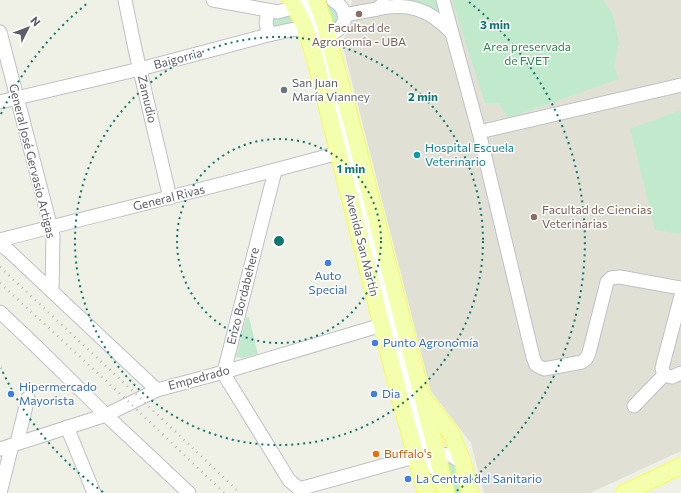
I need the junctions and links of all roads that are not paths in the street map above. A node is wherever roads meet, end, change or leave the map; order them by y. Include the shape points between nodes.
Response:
1 (125, 0) edge
2 (213, 0) edge
3 (333, 0) edge
4 (387, 0) edge
5 (443, 0) edge
6 (306, 1) edge
7 (396, 3) edge
8 (377, 9) junction
9 (270, 11) junction
10 (348, 14) junction
11 (317, 31) junction
12 (0, 32) edge
13 (451, 32) junction
14 (272, 34) junction
15 (140, 69) junction
16 (681, 85) edge
17 (16, 98) junction
18 (0, 102) edge
19 (352, 125) junction
20 (478, 132) junction
21 (338, 153) junction
22 (275, 171) junction
23 (357, 176) junction
24 (170, 198) junction
25 (50, 227) junction
26 (0, 240) edge
27 (0, 244) edge
28 (681, 288) edge
29 (52, 291) junction
30 (681, 296) edge
31 (0, 312) edge
32 (393, 322) junction
33 (224, 372) junction
34 (681, 373) edge
35 (664, 375) junction
36 (156, 390) junction
37 (422, 395) junction
38 (28, 398) dead end
39 (634, 406) dead end
40 (106, 415) junction
41 (67, 427) junction
42 (10, 446) edge
43 (426, 456) junction
44 (463, 464) junction
45 (681, 466) edge
46 (441, 490) edge
47 (302, 491) edge
48 (633, 491) edge
49 (0, 493) edge
50 (94, 493) edge
51 (189, 493) edge
52 (426, 493) edge
53 (470, 493) edge

1 - 15 street, Zamudio
2 - 9 street
3 - 10 street
4 - 8 street
5 - 13 street
6 - 9 street via 278,12
6 - 11 main road, Avenida San Martín
6 - 11 main road, Avenida San Martín via 324,22
7 - 8 street
7 - 13 street via 426,12
8 - 10 street
9 - 14 street via 266,24
10 - 11 street, Baigorria via 340,28 334,32
11 - 14 street, Baigorria via 293,29
11 - 19 main road, Avenida San Martín
11 - 21 main road, Avenida San Martín via 314,55
11 - 23 street
11 - 32 street via 343,150
12 - 17 street, General José Gervasio Artigas
13 - 20 street
14 - 15 street, Baigorria
15 - 17 street, Baigorria
15 - 24 street, Zamudio
16 - 20 street
17 - 18 street, Baigorria
17 - 25 street, General José Gervasio Artigas
19 - 23 street
19 - 32 main road, Avenida San Martín
20 - 28 street via 536,365 544,369 582,362 586,358 607,282 611,278 620,277
21 - 22 street, General Rivas
21 - 32 main road, Avenida San Martín
22 - 24 street, General Rivas
22 - 33 street, Enzo Bordabehere
23 - 32 street via 394,309
24 - 25 street, General Rivas
25 - 26 street, General Rivas
25 - 29 street, General José Gervasio Artigas via 53,236
27 - 29 street
29 - 36 street
30 - 35 street via 662,368
31 - 40 street
32 - 33 street, Empedrado
32 - 37 main road, Avenida San Martín
32 - 43 main road, Avenida San Martín
33 - 36 street, Empedrado
33 - 47 street via 289,480
34 - 35 street via 672,377
35 - 39 street
36 - 40 street, Empedrado
37 - 43 main road, Avenida San Martín
37 - 44 main road via 451,433
38 - 42 street
40 - 41 street, Empedrado
40 - 51 street
41 - 42 street, Empedrado
41 - 50 street
42 - 49 street
43 - 44 street via 450,455
43 - 46 main road, Avenida San Martín
43 - 47 street
43 - 52 main road, Avenida San Martín
44 - 53 main road
45 - 48 main road

